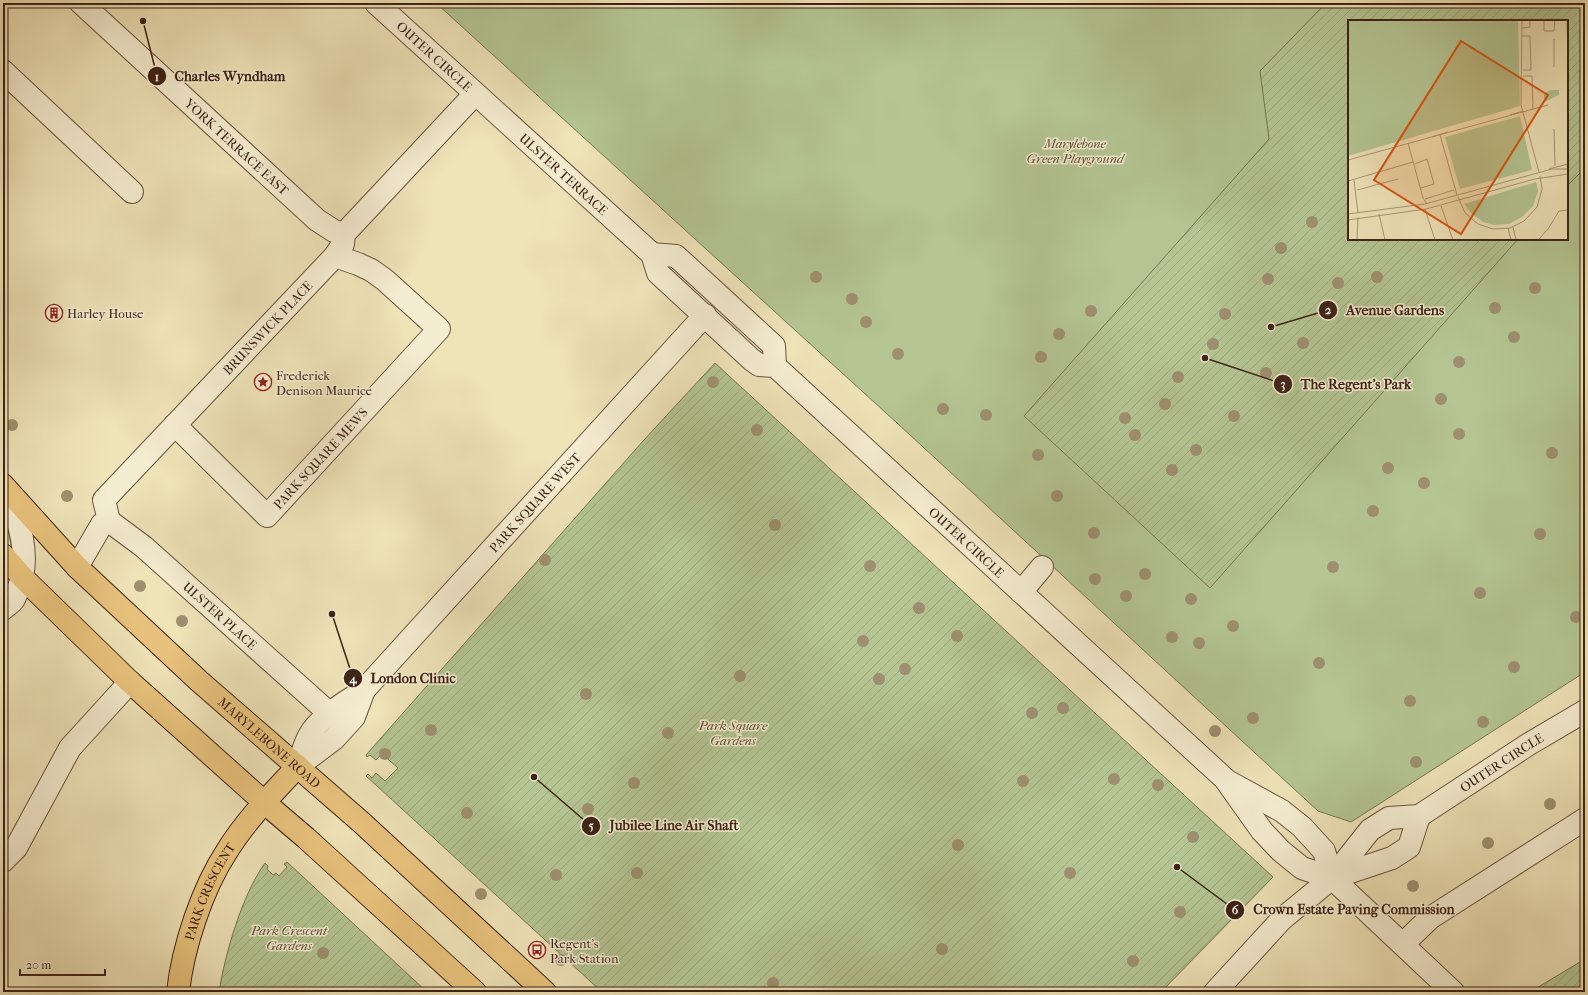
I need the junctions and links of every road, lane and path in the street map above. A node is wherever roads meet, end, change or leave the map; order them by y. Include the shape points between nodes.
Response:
1 (81, 3) edge
2 (376, 3) edge
3 (3, 71) edge
4 (475, 94) junction
5 (132, 192) dead end
6 (344, 234) junction
7 (652, 254) junction
8 (335, 256) junction
9 (705, 315) junction
10 (775, 366) junction
11 (175, 425) junction
12 (4, 486) edge
13 (109, 521) junction
14 (3, 555) edge
15 (77, 567) junction
16 (1042, 567) dead end
17 (22, 577) junction
18 (1021, 592) junction
19 (3, 609) edge
20 (130, 682) junction
21 (364, 690) junction
22 (1585, 711) edge
23 (330, 714) junction
24 (298, 766) junction
25 (1225, 779) junction
26 (264, 803) junction
27 (1418, 816) junction
28 (1585, 819) edge
29 (3, 861) edge
30 (1332, 878) junction
31 (1403, 944) junction
32 (178, 992) edge
33 (475, 992) edge
34 (544, 992) edge
35 (1215, 992) edge
36 (1453, 992) edge

1 - 6 street, YORK TERRACE EAST via 317,220
2 - 4 street, OUTER CIRCLE
3 - 5 street
4 - 6 street, BRUNSWICK PLACE
4 - 7 street, ULSTER TERRACE
6 - 8 street, BRUNSWICK PLACE via 343,244
7 - 9 street, ULSTER TERRACE via 658,272
7 - 10 street via 676,256 774,346
8 - 11 street, BRUNSWICK PLACE
8 - 11 street, PARK SQUARE MEWS via 371,270 439,329 267,516
9 - 10 street via 759,365
9 - 21 street, PARK SQUARE WEST
10 - 18 street, OUTER CIRCLE
11 - 13 street, BRUNSWICK PLACE via 104,500
12 - 15 main road, MARYLEBONE ROAD
12 - 17 street via 15,509 22,534
13 - 15 street via 102,524
13 - 23 street, ULSTER PLACE via 144,548
14 - 17 main road
15 - 24 main road, MARYLEBONE ROAD via 199,681
16 - 18 street
17 - 19 street via 14,599
17 - 20 main road
18 - 25 street, OUTER CIRCLE
20 - 26 main road
20 - 29 street via 70,748 16,848
21 - 23 street, PARK SQUARE WEST
21 - 24 street, PARK SQUARE WEST via 354,717 334,739
22 - 27 street, OUTER CIRCLE
23 - 24 street, PARK SQUARE WEST via 309,736
24 - 26 main road, PARK SQUARE WEST
24 - 34 main road, MARYLEBONE ROAD
25 - 30 street, OUTER CIRCLE via 1262,831 1281,851 1302,868
25 - 30 street, OUTER CIRCLE via 1282,811 1302,827 1324,851
26 - 32 main road, PARK CRESCENT via 226,851 214,874 195,919 180,972
26 - 33 main road
27 - 30 street, OUTER CIRCLE via 1389,818 1370,830
27 - 30 street via 1409,847 1392,858
28 - 31 street via 1430,918
30 - 31 street
30 - 35 street via 1282,919
31 - 36 street

